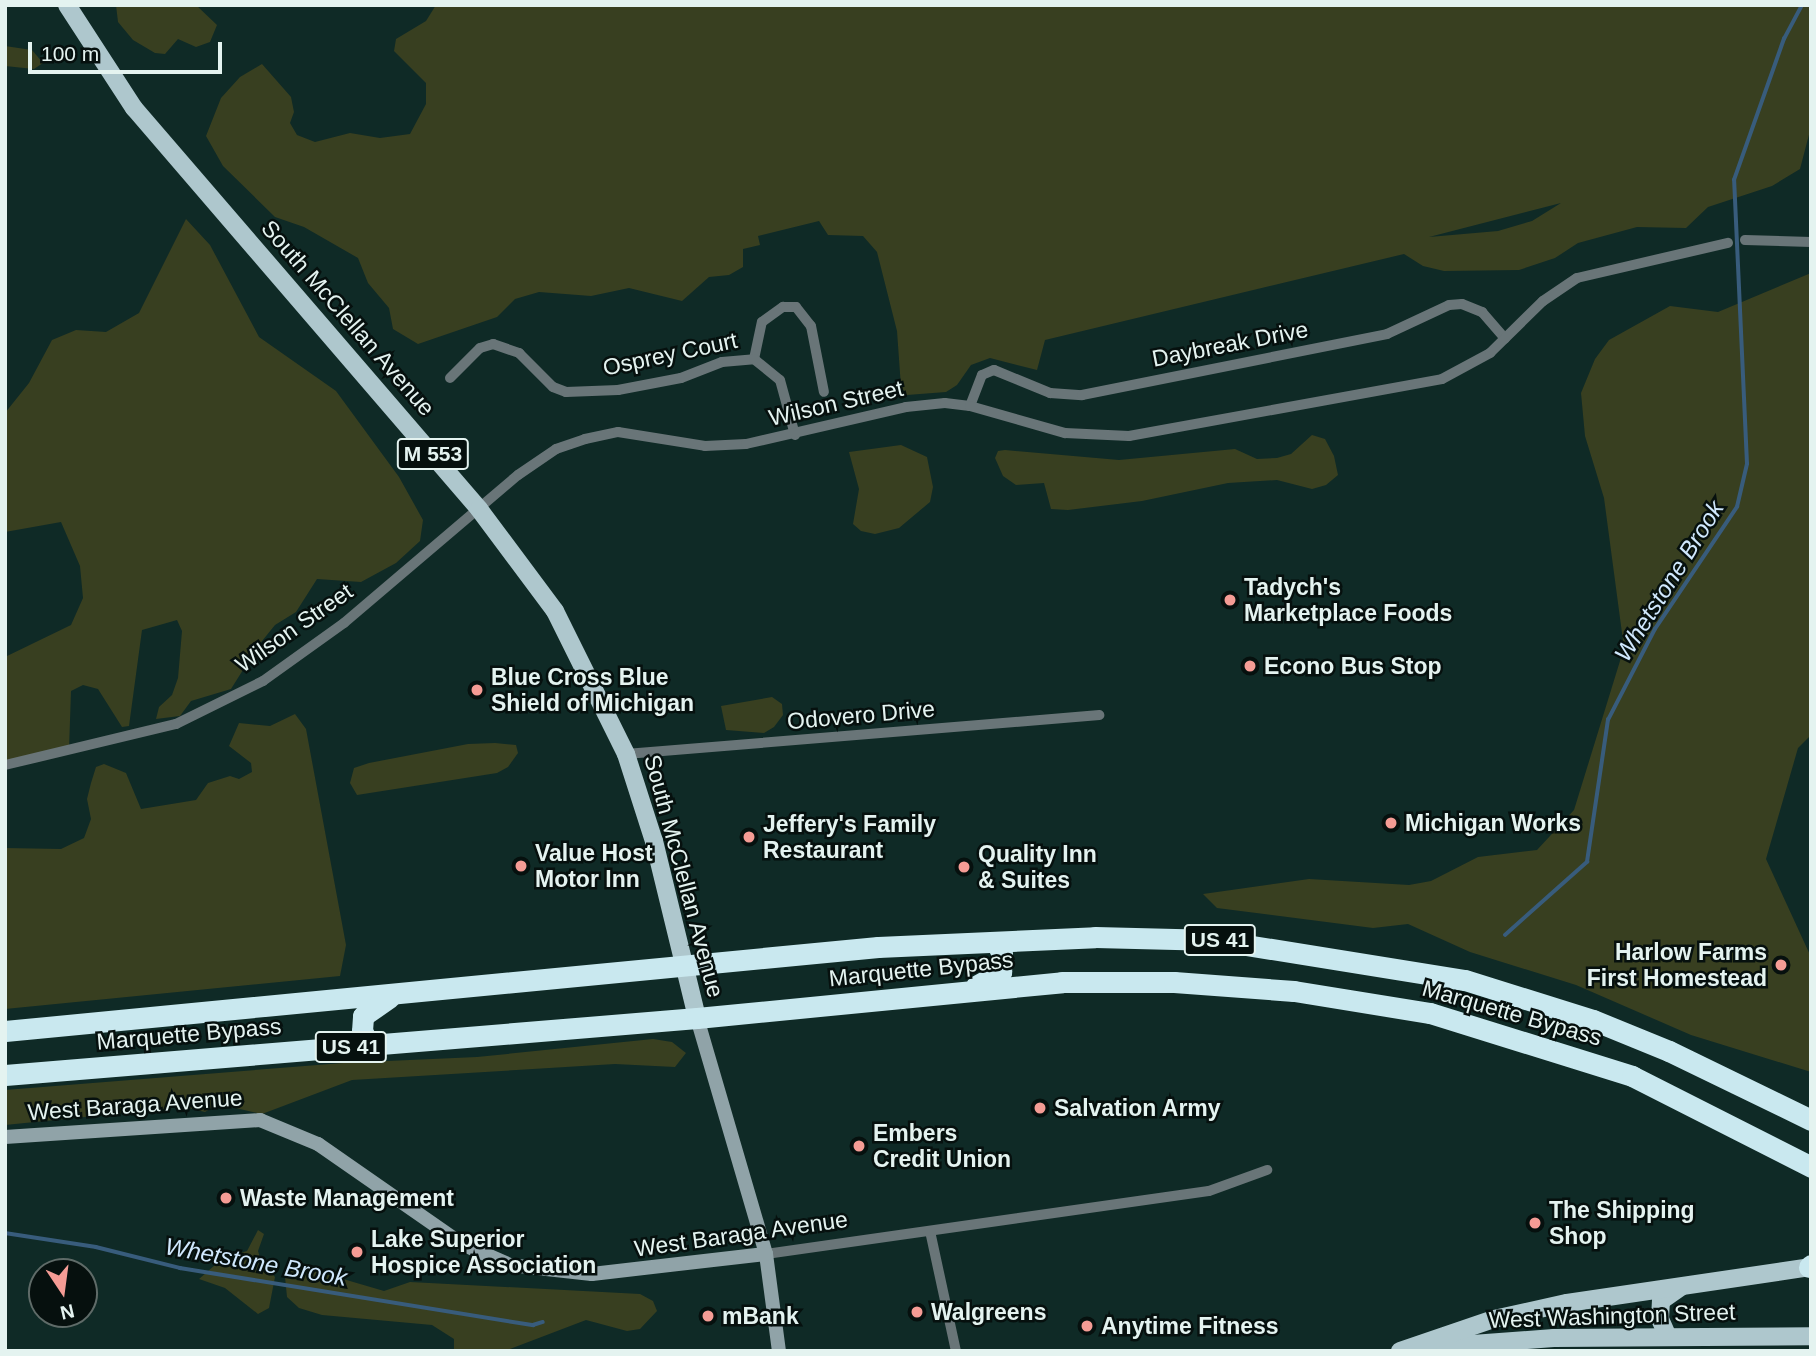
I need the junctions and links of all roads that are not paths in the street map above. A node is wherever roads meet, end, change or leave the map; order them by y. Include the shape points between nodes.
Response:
1 (67, 5) edge
2 (1745, 240) dead end
3 (1811, 242) edge
4 (1728, 243) dead end
5 (1505, 338) junction
6 (754, 359) junction
7 (450, 378) dead end
8 (824, 392) dead end
9 (970, 406) junction
10 (795, 435) junction
11 (479, 509) junction
12 (1098, 715) dead end
13 (626, 754) junction
14 (5, 765) edge
15 (996, 942) junction
16 (685, 967) junction
17 (965, 991) junction
18 (394, 995) junction
19 (697, 1018) junction
20 (5, 1031) edge
21 (370, 1045) junction
22 (5, 1075) edge
23 (1811, 1120) edge
24 (5, 1137) edge
25 (1801, 1162) edge
26 (1267, 1170) dead end
27 (1811, 1178) edge
28 (930, 1231) junction
29 (766, 1254) junction
30 (1810, 1266) edge
31 (1694, 1282) junction
32 (1811, 1326) edge
33 (1772, 1336) junction
34 (1811, 1336) edge
35 (1668, 1337) junction
36 (1407, 1349) edge
37 (779, 1351) edge
38 (956, 1351) edge

1 - 11 main road, South McClellan Avenue / M 553 via 134,108
2 - 3 street
4 - 5 street, Wilson Street via 1603,268 1577,278 1543,301
5 - 9 street, Wilson Street via 1472,365 1442,379 1129,436 1065,433
5 - 9 street, Daybreak Drive via 1482,312 1461,304 1387,334 1082,395 1050,393 994,370 982,375
6 - 7 street, Osprey Court via 722,362 690,375 618,390 566,392 553,387 519,353 494,344 480,348
6 - 8 street via 762,322 782,307 796,307 811,326
6 - 10 street, Osprey Court via 780,380
9 - 10 street, Wilson Street via 906,407
10 - 11 street, Wilson Street via 705,446 618,432 585,439 556,449
11 - 13 main road, South McClellan Avenue / M 553 via 555,611
11 - 14 street, Wilson Street via 344,623 263,681 176,724
12 - 13 street, Odovero Drive
13 - 16 main road, South McClellan Avenue / M 553
15 - 16 highway, Marquette Bypass / US 41 via 877,947
15 - 17 highway via 1002,954 1001,971
15 - 23 highway, Marquette Bypass / US 41 via 1095,937 1215,940 1465,980 1592,1020 1669,1051
16 - 18 highway, Marquette Bypass / US 41
16 - 19 main road, South McClellan Avenue / M 553
17 - 19 highway, Marquette Bypass / US 41
17 - 25 highway, Marquette Bypass / US 41 via 1062,982 1174,982 1294,991 1430,1013 1632,1076
18 - 20 highway, Marquette Bypass / US 41
18 - 21 highway via 363,1016 362,1031
19 - 21 highway, Marquette Bypass / US 41
19 - 29 street, South McClellan Avenue
21 - 22 highway, Marquette Bypass / US 41
24 - 29 street, West Baraga Avenue via 260,1119 318,1144 462,1244 510,1265 602,1274
25 - 27 highway
26 - 28 street, West Baraga Avenue via 1209,1191
28 - 29 street, West Baraga Avenue
28 - 38 street
29 - 37 street, South McClellan Avenue
30 - 31 main road, West Washington Street
31 - 35 main road via 1661,1301 1660,1319
31 - 36 main road, West Washington Street via 1494,1320
32 - 33 main road
33 - 34 main road, West Washington Street
33 - 35 main road, West Washington Street
35 - 36 main road, West Washington Street via 1554,1338

